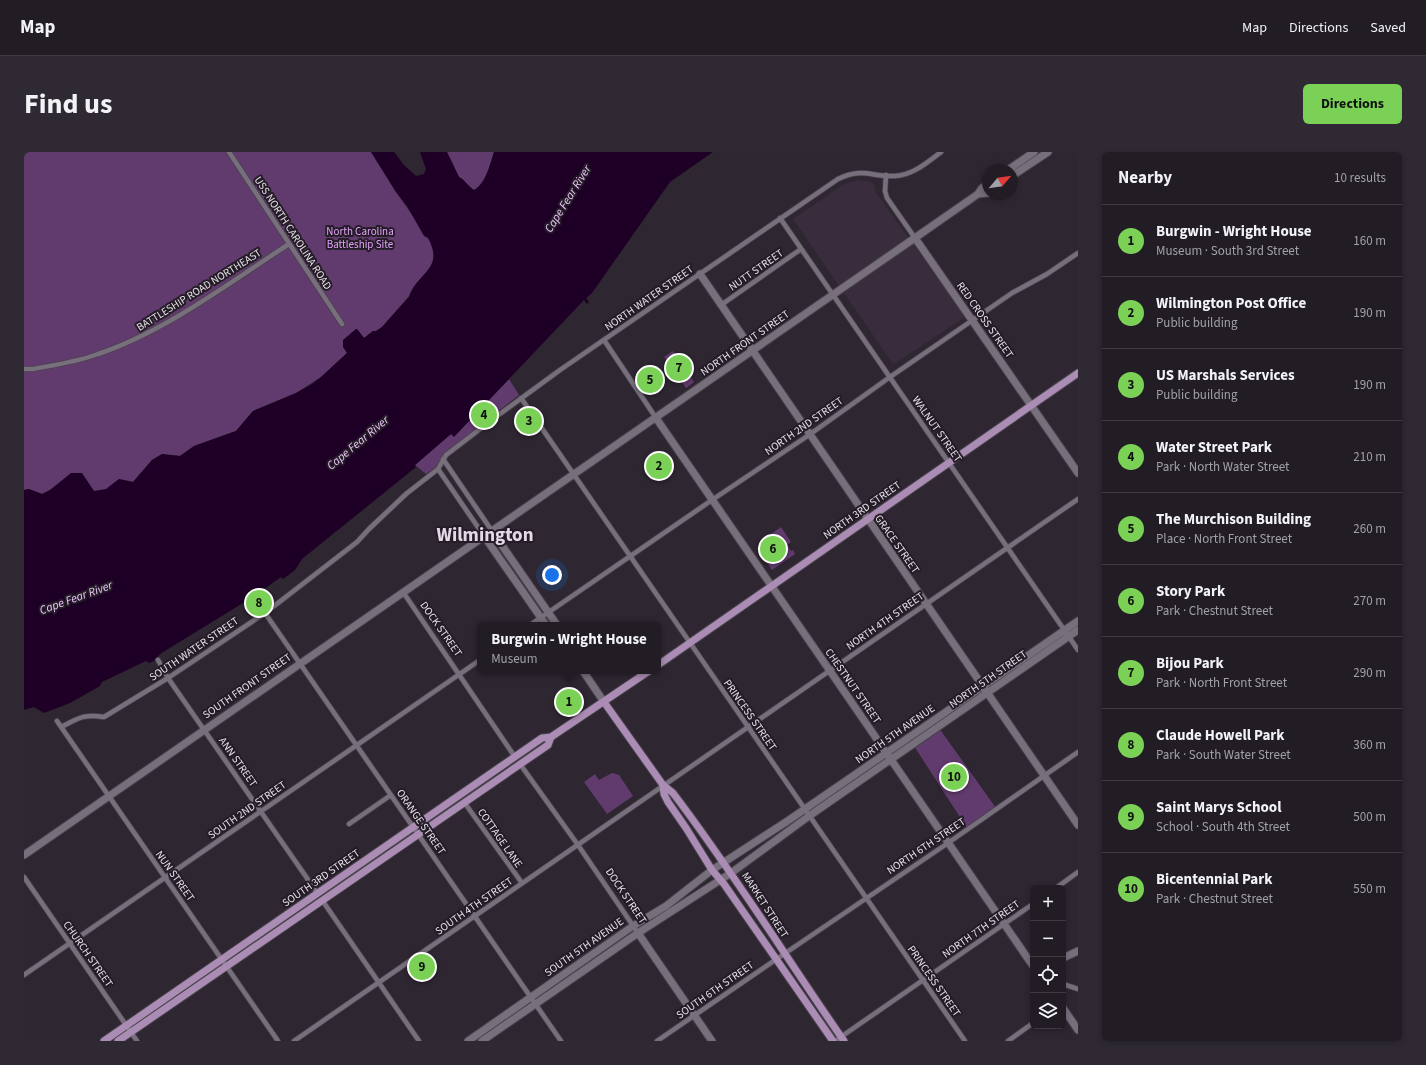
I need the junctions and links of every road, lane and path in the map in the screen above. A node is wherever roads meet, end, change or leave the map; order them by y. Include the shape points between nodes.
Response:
1 (229, 152) edge
2 (941, 152) edge
3 (1034, 152) edge
4 (1048, 152) edge
5 (1017, 164) edge
6 (1018, 172) edge
7 (886, 175) junction
8 (982, 188) edge
9 (978, 194) junction
10 (982, 194) edge
11 (780, 218) junction
12 (915, 238) junction
13 (289, 244) junction
14 (801, 249) junction
15 (1078, 252) edge
16 (700, 274) junction
17 (833, 296) junction
18 (721, 305) junction
19 (972, 320) junction
20 (342, 324) dead end
21 (604, 340) junction
22 (752, 351) junction
23 (24, 369) edge
24 (1078, 373) edge
25 (890, 377) junction
26 (521, 398) junction
27 (1031, 406) junction
28 (656, 418) junction
29 (809, 434) junction
30 (443, 459) junction
31 (949, 463) junction
32 (438, 469) junction
33 (1078, 474) edge
34 (574, 475) junction
35 (1078, 499) edge
36 (712, 500) junction
37 (867, 519) junction
38 (492, 531) junction
39 (484, 536) junction
40 (1008, 548) junction
41 (630, 556) junction
42 (772, 586) junction
43 (402, 592) junction
44 (926, 604) junction
45 (265, 612) junction
46 (548, 613) junction
47 (541, 618) junction
48 (1078, 621) edge
49 (535, 622) edge
50 (544, 622) edge
51 (555, 622) edge
52 (1078, 630) edge
53 (1066, 634) junction
54 (689, 643) junction
55 (1078, 650) edge
56 (158, 660) dead end
57 (477, 662) edge
58 (300, 663) junction
59 (661, 663) edge
60 (830, 671) junction
61 (459, 674) junction
62 (585, 674) edge
63 (645, 674) edge
64 (168, 678) junction
65 (983, 687) junction
66 (988, 693) junction
67 (604, 702) junction
68 (57, 721) dead end
69 (61, 727) junction
70 (748, 728) junction
71 (204, 730) junction
72 (551, 737) junction
73 (357, 745) junction
74 (1078, 752) edge
75 (886, 753) junction
76 (515, 757) junction
77 (891, 760) junction
78 (520, 764) junction
79 (1044, 776) junction
80 (663, 785) junction
81 (391, 795) junction
82 (109, 796) junction
83 (464, 802) junction
84 (805, 810) junction
85 (261, 811) junction
86 (810, 816) junction
87 (349, 824) dead end
88 (1078, 825) edge
89 (416, 831) junction
90 (948, 843) junction
91 (578, 845) junction
92 (24, 855) edge
93 (724, 863) junction
94 (712, 870) junction
95 (1078, 872) edge
96 (731, 873) junction
97 (24, 877) edge
98 (165, 877) junction
99 (720, 880) junction
100 (522, 884) junction
101 (1060, 885) edge
102 (320, 897) junction
103 (866, 898) junction
104 (1030, 906) edge
105 (475, 916) junction
106 (1004, 924) junction
107 (633, 926) junction
108 (638, 933) junction
109 (70, 944) junction
110 (1078, 951) edge
111 (784, 954) junction
112 (1065, 957) edge
113 (776, 959) junction
114 (1030, 962) edge
115 (224, 963) junction
116 (24, 975) edge
117 (923, 980) junction
118 (379, 982) junction
119 (1066, 985) edge
120 (1078, 989) edge
121 (531, 997) junction
122 (536, 1004) junction
123 (1066, 1012) edge
124 (695, 1015) junction
125 (126, 1025) junction
126 (1030, 1025) edge
127 (1078, 1030) edge
128 (131, 1032) junction
129 (838, 1040) edge
130 (104, 1041) edge
131 (118, 1041) edge
132 (137, 1041) edge
133 (278, 1041) edge
134 (294, 1041) edge
135 (419, 1041) edge
136 (468, 1041) edge
137 (482, 1041) edge
138 (561, 1041) edge
139 (657, 1041) edge
140 (712, 1041) edge
141 (965, 1041) edge
142 (1008, 1041) edge

1 - 13 street, USS NORTH CAROLINA ROAD
2 - 7 street via 912,171
3 - 5 street
4 - 6 street
7 - 11 street, NORTH WATER STREET via 856,172 842,176
7 - 12 street, RED CROSS STREET via 887,198
8 - 9 street, NORTH FRONT STREET
9 - 10 street, NORTH FRONT STREET
9 - 12 street, NORTH FRONT STREET
11 - 14 street, WALNUT STREET
11 - 16 street, NORTH WATER STREET
12 - 17 street, NORTH FRONT STREET
12 - 19 street, RED CROSS STREET
13 - 20 street, USS NORTH CAROLINA ROAD
13 - 23 street, BATTLESHIP ROAD NORTHEAST via 181,314 138,338 89,357
14 - 17 street, WALNUT STREET
14 - 18 street, NUTT STREET
15 - 19 street, NORTH 2ND STREET via 1049,273 1012,293
16 - 18 street, GRACE STREET
16 - 21 street, NORTH WATER STREET
17 - 22 street, NORTH FRONT STREET
17 - 25 street, WALNUT STREET
18 - 22 street, GRACE STREET
19 - 25 street, NORTH 2ND STREET
19 - 27 street, RED CROSS STREET
21 - 26 street, NORTH WATER STREET
21 - 28 street
22 - 28 street, NORTH FRONT STREET
22 - 29 street, GRACE STREET
24 - 27 main road, NORTH 3RD STREET
25 - 29 street, NORTH 2ND STREET
25 - 31 street, WALNUT STREET
26 - 30 street, NORTH WATER STREET
26 - 34 street, PRINCESS STREET
27 - 31 main road, NORTH 3RD STREET
27 - 33 street, RED CROSS STREET
28 - 34 street, NORTH FRONT STREET
28 - 36 street, CHESTNUT STREET
29 - 36 street, NORTH 2ND STREET
29 - 37 street, GRACE STREET
30 - 32 street, NORTH WATER STREET
30 - 38 street
31 - 37 main road, NORTH 3RD STREET
31 - 40 street, WALNUT STREET
32 - 39 street
32 - 45 street, SOUTH WATER STREET via 406,494 357,542
34 - 38 street, NORTH FRONT STREET
34 - 41 street, PRINCESS STREET
35 - 40 street, NORTH 4TH STREET
36 - 41 street, NORTH 2ND STREET
36 - 42 street, CHESTNUT STREET
37 - 42 main road, NORTH 3RD STREET
37 - 44 street, GRACE STREET
38 - 39 street, NORTH FRONT STREET
38 - 46 street
39 - 43 street, SOUTH FRONT STREET
39 - 47 street
40 - 44 street, NORTH 4TH STREET
40 - 53 street, WALNUT STREET
41 - 46 street, NORTH 2ND STREET
41 - 54 street, PRINCESS STREET
42 - 54 main road, NORTH 3RD STREET
42 - 60 street, CHESTNUT STREET
43 - 58 street, SOUTH FRONT STREET
43 - 61 street, DOCK STREET
44 - 60 street, NORTH 4TH STREET
44 - 65 street, GRACE STREET
45 - 58 street, ORANGE STREET
45 - 64 street, SOUTH WATER STREET
46 - 47 street, NORTH 2ND STREET
46 - 51 street
47 - 49 street
47 - 50 street
48 - 53 street, NORTH 5TH AVENUE
52 - 53 street, NORTH 5TH STREET
53 - 55 street, WALNUT STREET
53 - 65 street, NORTH 5TH AVENUE
53 - 66 street, NORTH 5TH STREET
54 - 59 main road, NORTH 3RD STREET
54 - 70 street, PRINCESS STREET
56 - 64 street, ANN STREET
57 - 61 street, SOUTH 2ND STREET
58 - 71 street, SOUTH FRONT STREET
58 - 73 street, ORANGE STREET
60 - 70 street, NORTH 4TH STREET
60 - 75 street, CHESTNUT STREET
61 - 73 street, SOUTH 2ND STREET
61 - 76 street, DOCK STREET
62 - 67 street, MARKET STREET
63 - 67 main road
64 - 69 street, SOUTH WATER STREET via 104,717 80,717
64 - 71 street, ANN STREET
65 - 66 street, GRACE STREET
65 - 75 street, NORTH 5TH AVENUE
66 - 77 street, NORTH 5TH STREET
66 - 79 street, GRACE STREET
67 - 72 main road, SOUTH 3RD STREET
67 - 80 main road, MARKET STREET
68 - 69 street, NUN STREET
69 - 82 street, NUN STREET
70 - 80 street, NORTH 4TH STREET
70 - 84 street, PRINCESS STREET
71 - 82 street, SOUTH FRONT STREET
71 - 85 street, ANN STREET
72 - 76 main road, SOUTH 3RD STREET via 542,738
72 - 78 main road, SOUTH 3RD STREET via 548,746
73 - 81 street, ORANGE STREET
73 - 85 street, SOUTH 2ND STREET
74 - 79 street, NORTH 6TH STREET
75 - 77 street, CHESTNUT STREET
75 - 84 street, NORTH 5TH AVENUE
76 - 89 main road, SOUTH 3RD STREET
77 - 86 street, NORTH 5TH AVENUE
77 - 90 street, CHESTNUT STREET
78 - 83 main road, SOUTH 3RD STREET
78 - 91 street, DOCK STREET
79 - 88 street, GRACE STREET
79 - 90 street, NORTH 6TH STREET
80 - 91 street, SOUTH 4TH STREET
80 - 93 main road, MARKET STREET via 673,794
80 - 94 main road, MARKET STREET via 668,802
81 - 87 street
81 - 89 street, ORANGE STREET
82 - 92 street, SOUTH FRONT STREET
82 - 98 street, NUN STREET
83 - 89 main road, SOUTH 3RD STREET
83 - 100 street, COTTAGE LANE
84 - 86 street, PRINCESS STREET
84 - 93 street, NORTH 5TH AVENUE
85 - 98 street, SOUTH 2ND STREET
85 - 102 street, ANN STREET
86 - 96 street, NORTH 5TH AVENUE
86 - 103 street, PRINCESS STREET
89 - 102 main road, SOUTH 3RD STREET
89 - 105 street, ORANGE STREET
90 - 103 street, NORTH 6TH STREET
90 - 106 street, CHESTNUT STREET
91 - 100 street, SOUTH 4TH STREET
91 - 107 street, DOCK STREET
93 - 94 street, SOUTH 5TH AVENUE
93 - 96 main road, MARKET STREET
94 - 99 main road, MARKET STREET
94 - 107 street, SOUTH 5TH AVENUE via 666,906
95 - 101 street
96 - 99 street, SOUTH 5TH AVENUE
96 - 111 main road, MARKET STREET
97 - 109 street, CHURCH STREET
98 - 109 street, SOUTH 2ND STREET
98 - 115 street, NUN STREET
99 - 108 street, SOUTH 5TH AVENUE
99 - 113 main road, MARKET STREET
100 - 105 street, SOUTH 4TH STREET
102 - 115 main road, SOUTH 3RD STREET
102 - 118 street, ANN STREET
103 - 111 street, NORTH 6TH STREET
103 - 117 street, PRINCESS STREET
104 - 106 street, NORTH 7TH STREET
105 - 118 street, SOUTH 4TH STREET
105 - 121 street, ORANGE STREET
106 - 114 street, CHESTNUT STREET
106 - 117 street, NORTH 7TH STREET
107 - 108 street, DOCK STREET
107 - 121 street, SOUTH 5TH AVENUE
108 - 122 street, SOUTH 5TH AVENUE
108 - 124 street, DOCK STREET
109 - 116 street, SOUTH 2ND STREET
109 - 125 street, CHURCH STREET
110 - 112 street
111 - 113 street, SOUTH 6TH STREET
111 - 129 main road, MARKET STREET
113 - 124 street, SOUTH 6TH STREET
113 - 129 main road, MARKET STREET
115 - 125 main road, SOUTH 3RD STREET
115 - 128 main road, SOUTH 3RD STREET
115 - 133 street, NUN STREET
117 - 129 street, NORTH 7TH STREET
117 - 141 street, PRINCESS STREET
118 - 134 street, SOUTH 4TH STREET
118 - 135 street, ANN STREET
119 - 120 street
121 - 122 street, ORANGE STREET
121 - 136 street, SOUTH 5TH AVENUE
122 - 137 street, SOUTH 5TH AVENUE
122 - 138 street, ORANGE STREET
123 - 127 street
124 - 139 street, SOUTH 6TH STREET
124 - 140 street, DOCK STREET
125 - 128 street, CHURCH STREET
125 - 130 main road, SOUTH 3RD STREET
126 - 142 street
128 - 131 main road, SOUTH 3RD STREET
128 - 132 street, CHURCH STREET

